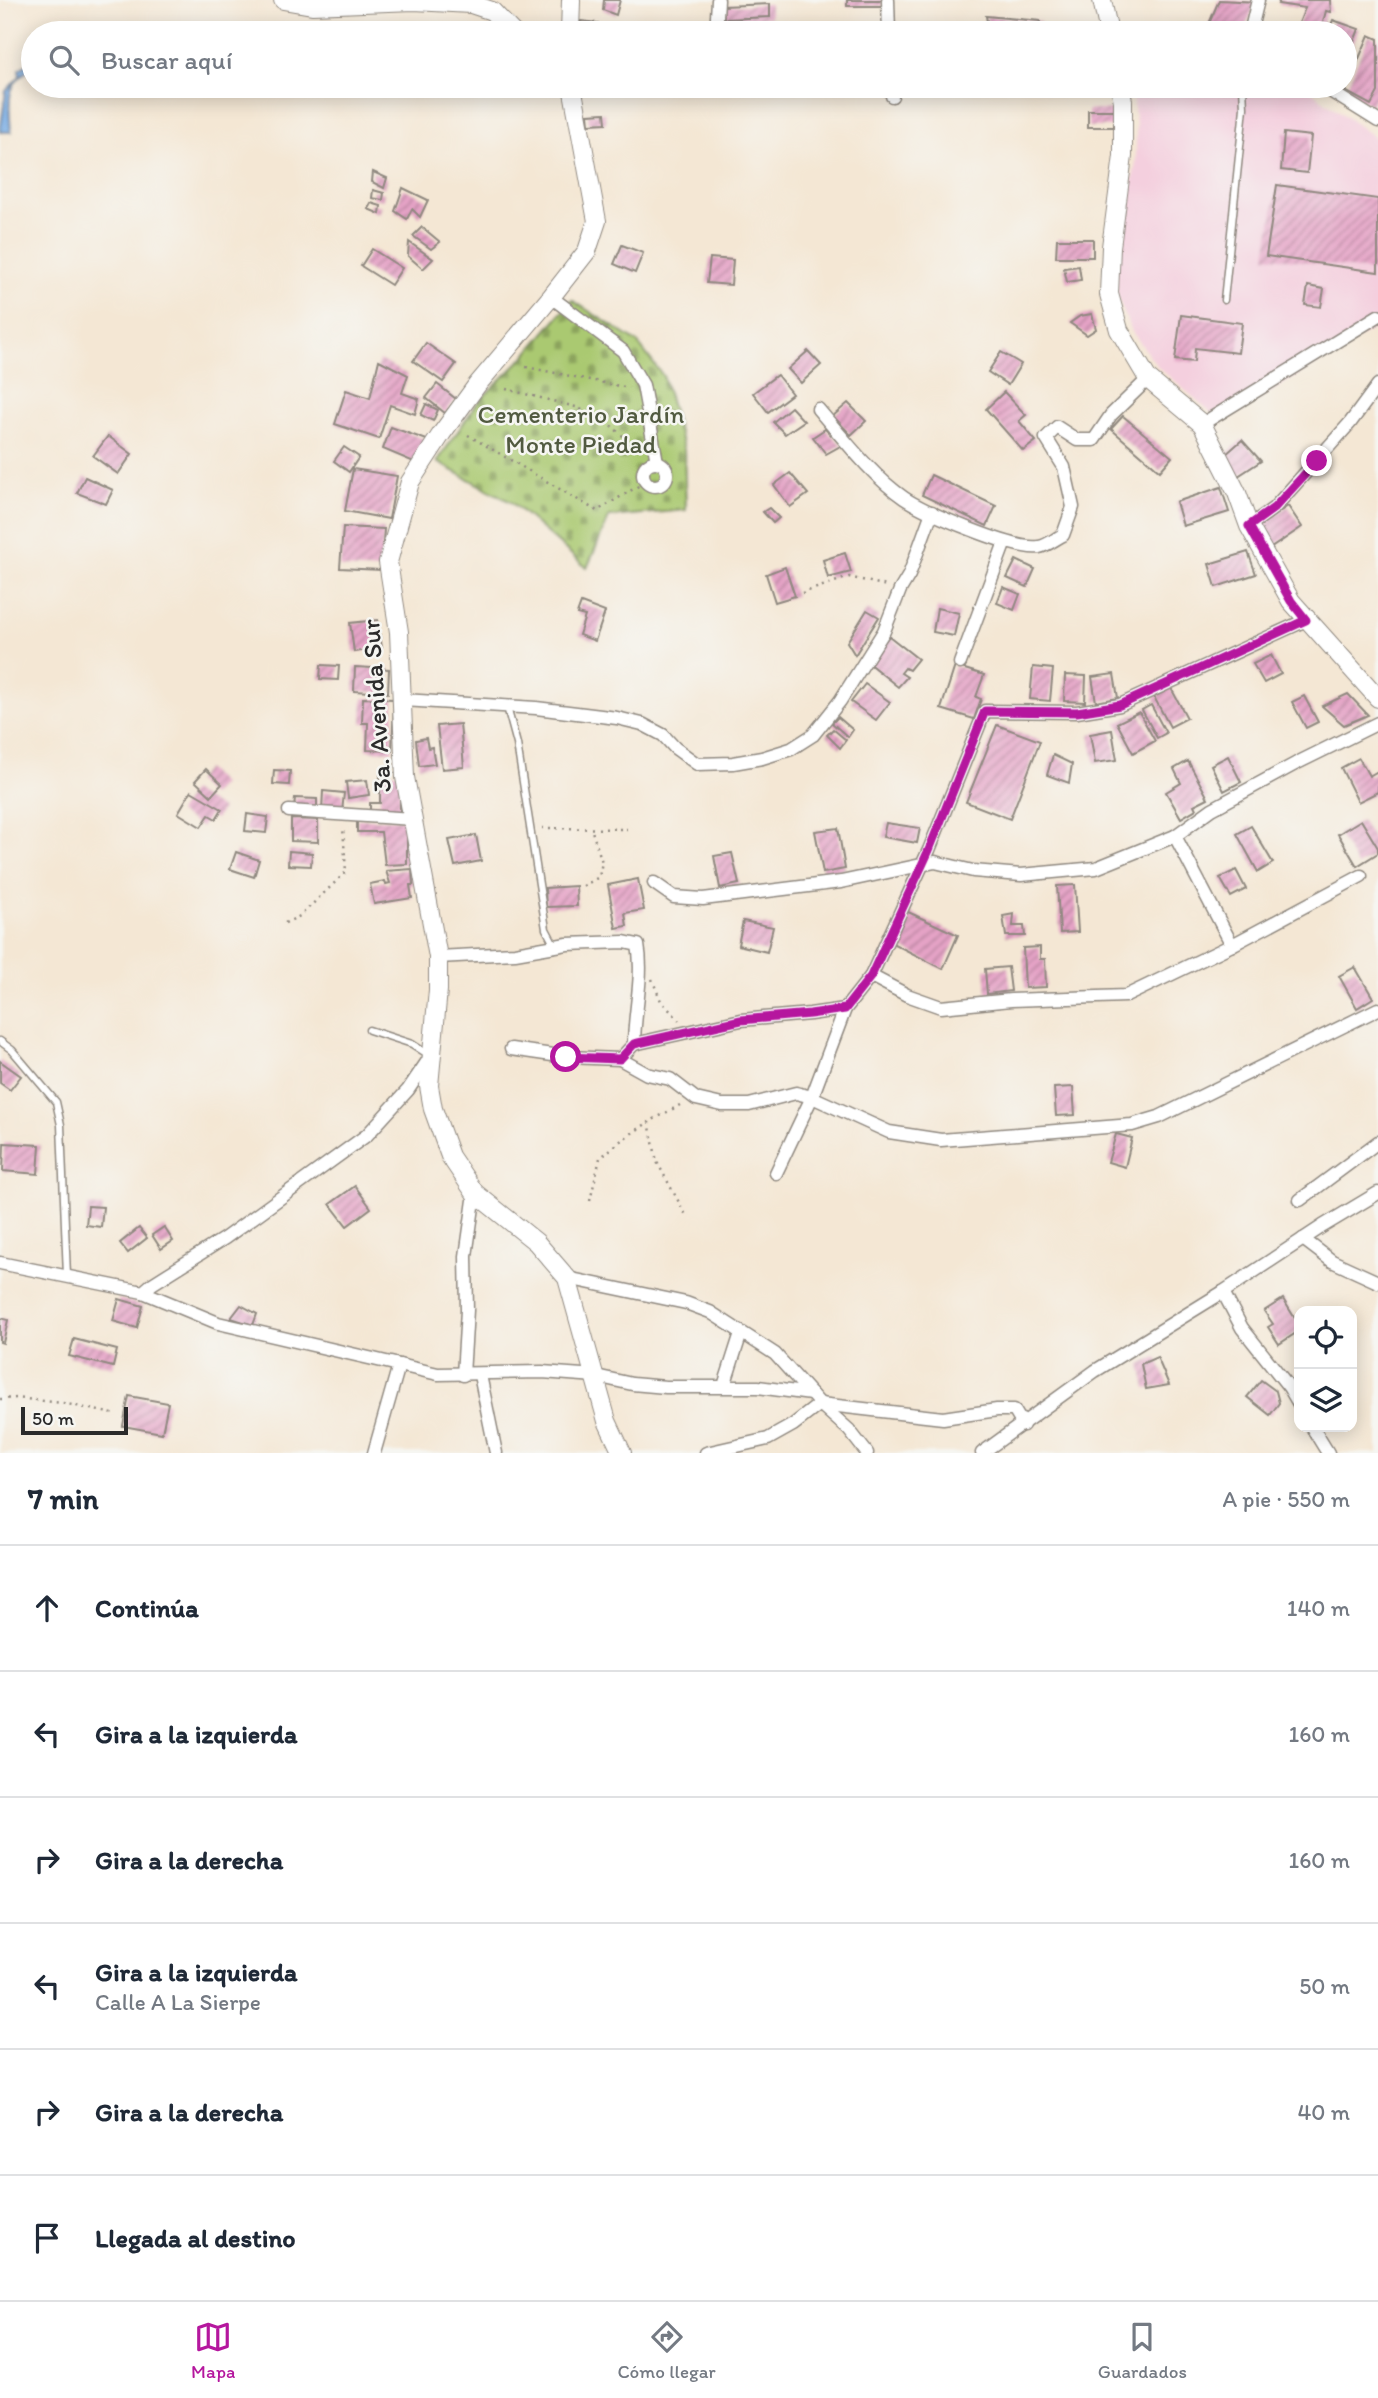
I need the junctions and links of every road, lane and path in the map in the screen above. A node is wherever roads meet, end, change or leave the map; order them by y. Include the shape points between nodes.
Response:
1 (283, 0) edge
2 (571, 0) edge
3 (718, 0) edge
4 (888, 0) edge
5 (1102, 0) edge
6 (1258, 0) edge
7 (502, 21) edge
8 (570, 21) edge
9 (717, 21) edge
10 (889, 21) edge
11 (1106, 21) edge
12 (1254, 21) edge
13 (574, 98) edge
14 (1122, 98) edge
15 (1244, 98) edge
16 (1341, 98) edge
17 (1378, 121) edge
18 (551, 297) junction
19 (1224, 300) dead end
20 (1378, 316) edge
21 (526, 366) dead end
22 (1148, 379) junction
23 (1378, 385) edge
24 (506, 389) dead end
25 (644, 391) junction
26 (818, 409) dead end
27 (1202, 424) junction
28 (468, 435) dead end
29 (654, 462) junction
30 (645, 482) junction
31 (932, 512) junction
32 (1249, 526) junction
33 (1005, 542) junction
34 (900, 590) junction
35 (802, 593) dead end
36 (1306, 620) junction
37 (960, 663) dead end
38 (1378, 698) edge
39 (403, 700) junction
40 (507, 707) junction
41 (1378, 723) edge
42 (289, 811) dead end
43 (342, 815) junction
44 (413, 819) junction
45 (531, 828) junction
46 (591, 828) junction
47 (627, 829) dead end
48 (1175, 836) junction
49 (922, 864) junction
50 (1361, 876) dead end
51 (654, 883) dead end
52 (583, 886) dead end
53 (285, 923) dead end
54 (1232, 944) junction
55 (555, 946) junction
56 (438, 957) junction
57 (640, 973) junction
58 (871, 976) junction
59 (845, 1009) junction
60 (1378, 1009) edge
61 (369, 1030) dead end
62 (690, 1032) junction
63 (0, 1041) edge
64 (634, 1044) junction
65 (511, 1049) dead end
66 (431, 1056) junction
67 (620, 1059) junction
68 (812, 1097) junction
69 (696, 1099) junction
70 (649, 1122) junction
71 (1378, 1142) edge
72 (776, 1172) dead end
73 (475, 1193) junction
74 (1378, 1193) edge
75 (590, 1200) dead end
76 (1300, 1200) dead end
77 (687, 1217) dead end
78 (1303, 1238) junction
79 (0, 1264) edge
80 (67, 1278) junction
81 (567, 1278) junction
82 (1378, 1282) edge
83 (143, 1292) junction
84 (1223, 1292) junction
85 (741, 1333) junction
86 (398, 1365) junction
87 (463, 1375) junction
88 (480, 1375) junction
89 (596, 1376) junction
90 (724, 1386) junction
91 (811, 1394) junction
92 (1294, 1396) edge
93 (0, 1399) edge
94 (820, 1404) junction
95 (113, 1414) dead end
96 (1023, 1425) junction
97 (1315, 1432) edge
98 (374, 1453) edge
99 (496, 1453) edge
100 (622, 1453) edge
101 (706, 1453) edge
102 (867, 1453) edge
103 (982, 1453) edge
104 (1328, 1453) edge

1 - 7 street via 312,5 471,4 492,11
2 - 8 street
3 - 9 street
4 - 10 street
5 - 11 street
6 - 12 street
13 - 18 street, 3a. Avenida Sur via 597,221 587,251
14 - 22 street via 1123,156 1110,294 1119,330
15 - 19 lane
16 - 17 street
18 - 25 street via 623,351
18 - 39 street, 3a. Avenida Sur via 477,385 410,482 388,562
20 - 27 street
21 - 25 path
22 - 27 street
22 - 33 street via 1111,415 1094,440 1076,440 1057,427 1046,438 1063,467 1073,507 1063,535 1040,547
23 - 32 street via 1274,508
24 - 29 path via 576,407 606,421
25 - 29 street
26 - 31 street via 904,498
27 - 32 street
28 - 30 path via 597,512
29 - 30 street via 643,470
29 - 30 street via 668,472 664,484 656,487
31 - 33 street
31 - 34 street
32 - 36 street
33 - 37 street
34 - 35 path via 849,577
34 - 40 street via 884,631 813,735 791,749 762,758 697,764 642,724 584,712
36 - 38 street
36 - 49 street via 1120,705 1077,712 985,711
39 - 40 street
39 - 44 street, 3a. Avenida Sur via 405,777
40 - 45 lane
41 - 48 street via 1212,809
42 - 43 street
43 - 44 street
43 - 53 path via 346,872 300,916
44 - 56 street, 3a. Avenida Sur
45 - 46 path
45 - 55 lane via 543,918
46 - 47 path
46 - 52 path via 602,862 599,877
48 - 49 street via 1096,868 1021,876 935,862
48 - 54 street
49 - 51 street via 841,882 703,899 674,897
49 - 58 street
50 - 54 street
54 - 58 street via 1126,996 941,1007
55 - 56 street
55 - 57 street via 638,945
56 - 66 street, 3a. Avenida Sur
57 - 62 path via 653,980 661,1002
57 - 64 street
58 - 59 street
59 - 62 street via 741,1020
59 - 68 street
60 - 68 street via 1159,1117 1132,1125 942,1140 889,1132
61 - 66 lane via 412,1044
62 - 64 street
63 - 80 lane via 56,1102 61,1125
64 - 67 street
65 - 67 street
66 - 73 street, 3a. Avenida Sur via 433,1109 450,1156
66 - 83 street via 408,1090 367,1135
67 - 69 street via 646,1074 670,1079
68 - 69 street via 796,1093 750,1105
68 - 72 street
69 - 70 path
70 - 75 path via 600,1158
70 - 77 path via 657,1162
71 - 76 street
73 - 81 street, 3a. Avenida Sur via 536,1242
73 - 87 street via 466,1256
74 - 78 street
78 - 82 street via 1332,1261
78 - 84 street
79 - 80 street
80 - 83 street
81 - 85 street via 686,1303 710,1312
81 - 89 street
83 - 86 street via 218,1323
84 - 92 street via 1242,1328
84 - 96 street via 1095,1371
85 - 90 street
85 - 91 street via 775,1354
86 - 87 street
86 - 98 street
87 - 88 street
88 - 89 street via 542,1371
88 - 99 street
89 - 90 street via 666,1387
89 - 100 street via 607,1421
90 - 91 street
91 - 94 street
93 - 95 path via 63,1403
94 - 96 street via 943,1418 1014,1410
94 - 101 street via 768,1438
94 - 102 street
96 - 103 street
97 - 104 street

